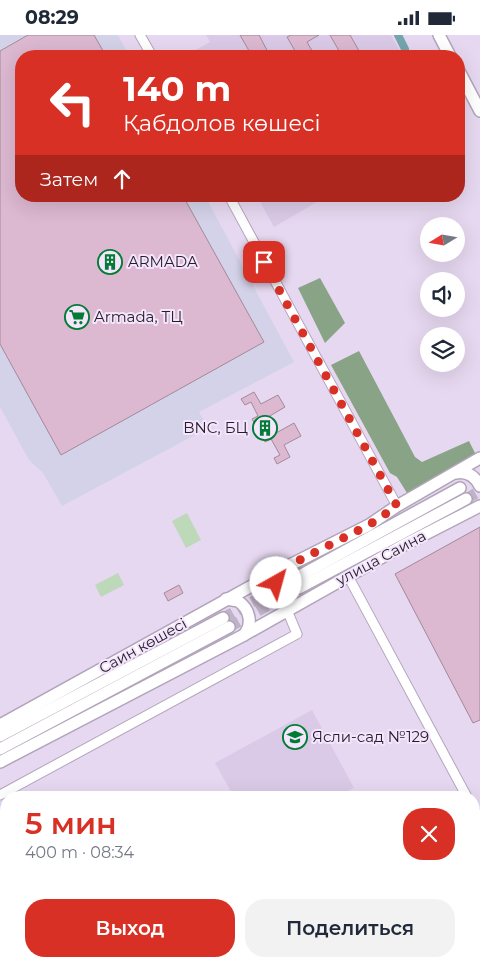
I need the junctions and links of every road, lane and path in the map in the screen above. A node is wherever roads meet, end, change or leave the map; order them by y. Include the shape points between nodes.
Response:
1 (140, 35) edge
2 (439, 35) edge
3 (149, 50) edge
4 (447, 50) edge
5 (465, 82) edge
6 (480, 111) edge
7 (231, 202) edge
8 (480, 458) edge
9 (454, 473) junction
10 (480, 487) edge
11 (460, 488) tunnel mouth
12 (466, 499) tunnel mouth
13 (397, 506) junction
14 (479, 506) tunnel mouth
15 (286, 567) junction
16 (348, 576) junction
17 (226, 599) junction
18 (286, 610) junction
19 (244, 635) junction
20 (0, 725) edge
21 (0, 736) edge
22 (0, 749) edge
23 (0, 762) edge
24 (16, 791) edge
25 (465, 791) edge

1 - 3 street
2 - 4 main road
5 - 6 main road
7 - 13 street
8 - 9 main road, Саин көшесі
9 - 10 main road via 471,475
9 - 13 main road, Саин көшесі
11 - 12 main road via 297,584
13 - 15 main road, Саин көшесі via 369,525
14 - 16 main road, улица Саина
15 - 17 main road, Саин көшесі
15 - 18 main road via 278,574 276,583
16 - 18 main road, улица Саина
16 - 25 street
17 - 19 main road via 238,601 248,612 249,622
17 - 20 main road, Саин көшесі
18 - 19 main road
18 - 24 street via 297,634
19 - 23 main road
21 - 22 main road, Саин көшесі via 226,622

